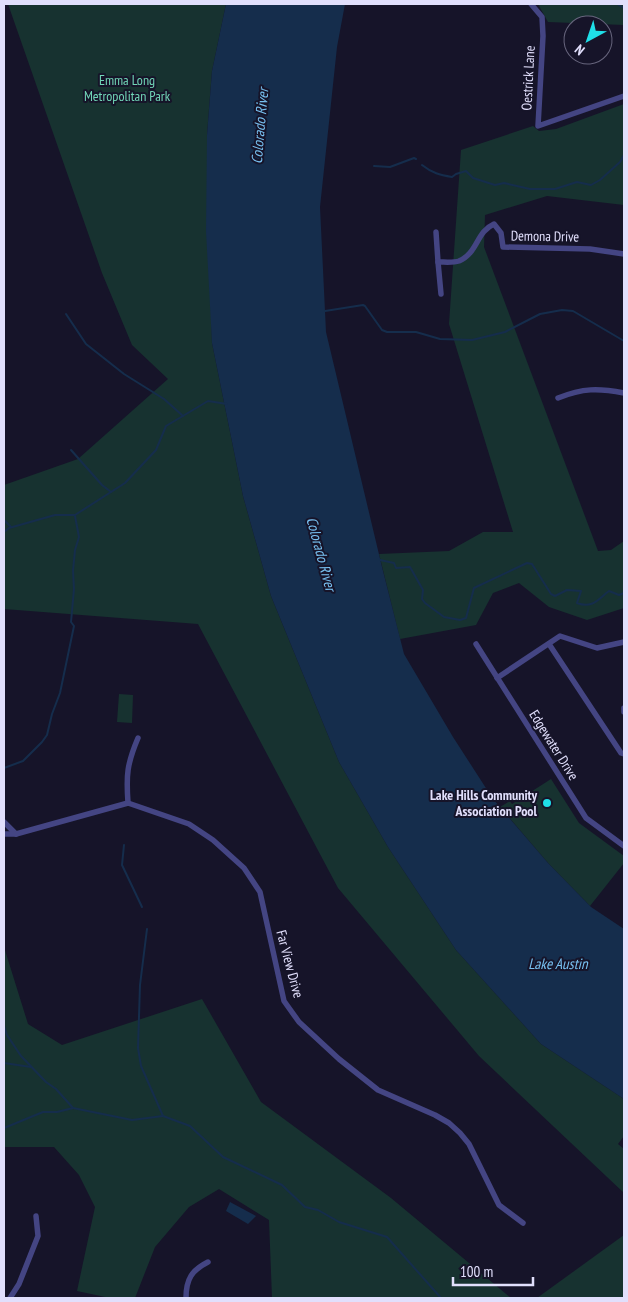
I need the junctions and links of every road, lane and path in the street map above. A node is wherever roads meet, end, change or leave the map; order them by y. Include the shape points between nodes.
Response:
1 (531, 4) edge
2 (624, 96) edge
3 (436, 232) dead end
4 (624, 254) edge
5 (438, 262) junction
6 (441, 294) dead end
7 (624, 393) edge
8 (558, 398) dead end
9 (624, 642) edge
10 (476, 644) dead end
11 (549, 644) junction
12 (497, 678) junction
13 (624, 708) edge
14 (624, 712) edge
15 (138, 738) dead end
16 (624, 754) edge
17 (128, 803) junction
18 (4, 822) edge
19 (4, 834) edge
20 (16, 834) junction
21 (624, 846) edge
22 (36, 1216) dead end
23 (523, 1223) dead end
24 (208, 1262) dead end
25 (10, 1298) edge
26 (186, 1298) edge

1 - 2 street, Oestrick Lane via 542,17 538,126
3 - 5 street
4 - 5 street, Demona Drive via 590,249 503,248 501,233 494,224 485,228 469,255 458,261
5 - 6 street
7 - 8 street via 584,389
9 - 11 street via 597,648 560,636
10 - 12 street, Edgewater Drive
11 - 12 street
11 - 16 street
12 - 21 street, Edgewater Drive via 586,818
13 - 14 street
15 - 17 street via 129,759
17 - 20 street
17 - 23 street, Far View Drive via 189,824 244,868 260,892 284,1001 299,1022 339,1060 378,1090 449,1123 469,1144 499,1205
18 - 20 street
19 - 20 street
22 - 25 street via 38,1236
24 - 26 street via 191,1275

